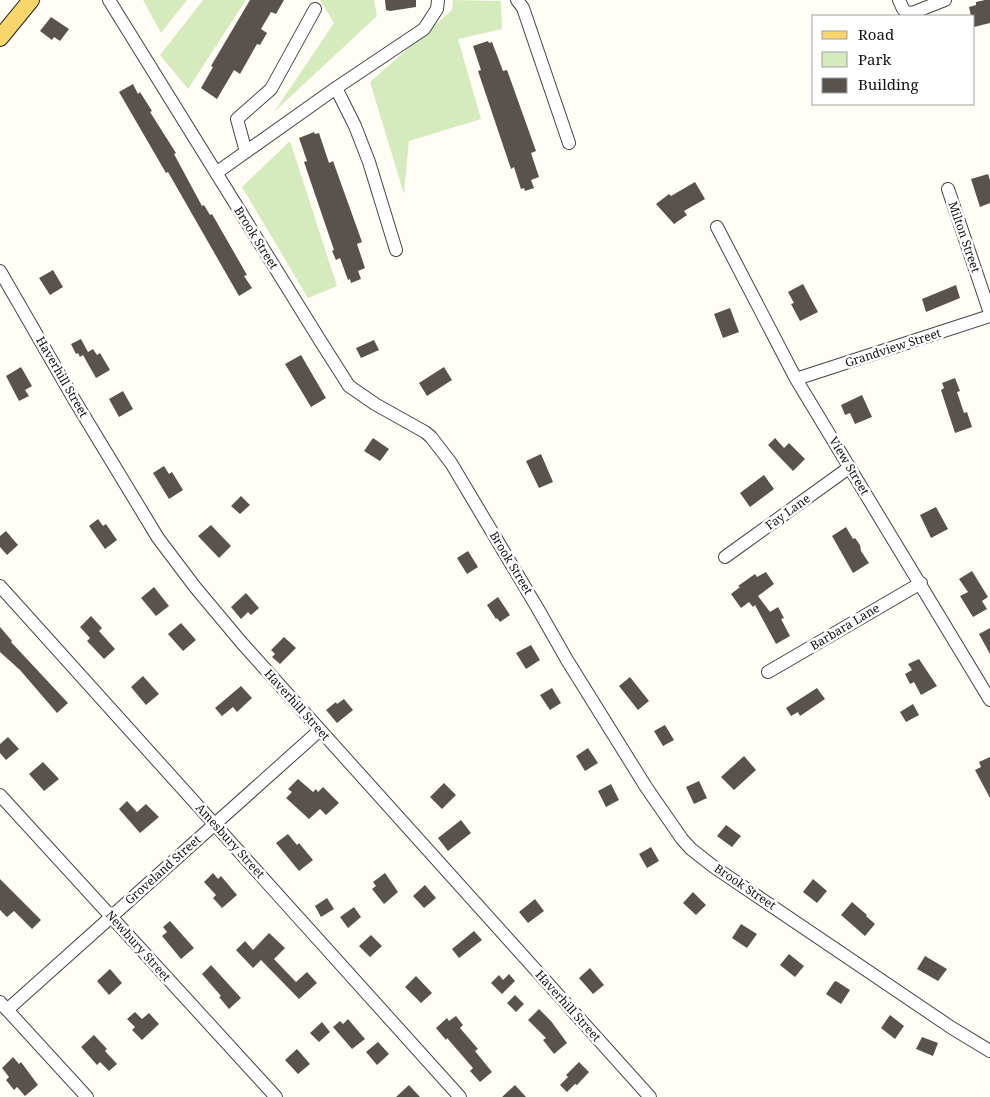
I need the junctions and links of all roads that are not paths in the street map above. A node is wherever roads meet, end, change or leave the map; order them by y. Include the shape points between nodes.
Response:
1 (31, 0) edge
2 (109, 0) edge
3 (438, 0) edge
4 (517, 0) edge
5 (945, 0) edge
6 (901, 4) edge
7 (315, 9) dead end
8 (0, 38) edge
9 (336, 88) junction
10 (569, 143) dead end
11 (246, 152) junction
12 (216, 173) junction
13 (948, 189) dead end
14 (717, 227) dead end
15 (396, 250) dead end
16 (0, 271) edge
17 (990, 314) edge
18 (796, 379) junction
19 (850, 467) junction
20 (725, 557) dead end
21 (921, 582) junction
22 (0, 586) edge
23 (768, 672) dead end
24 (990, 700) edge
25 (320, 730) junction
26 (0, 795) edge
27 (214, 824) junction
28 (111, 917) junction
29 (4, 1006) edge
30 (990, 1051) edge
31 (87, 1097) edge
32 (276, 1097) edge
33 (460, 1097) edge
34 (650, 1097) edge

1 - 8 main road
2 - 12 street, Brook Street
3 - 9 street via 437,9 424,29
4 - 10 street via 523,8
5 - 6 street via 912,13 906,12
7 - 11 street via 271,88 237,119
9 - 11 street
9 - 15 street via 369,162
11 - 12 street
12 - 30 street, Brook Street via 349,386 424,432 451,463 601,716 686,844 701,858
13 - 17 street, Milton Street
14 - 18 street, View Street
16 - 25 street, Haverhill Street via 158,538 241,642
17 - 18 street, Grandview Street
18 - 19 street, View Street
19 - 20 street, Fay Lane
19 - 21 street, View Street
21 - 23 street, Barbara Lane
21 - 24 street, View Street
22 - 27 street, Amesbury Street
25 - 27 street, Groveland Street
25 - 34 street, Haverhill Street
26 - 28 street, Newbury Street
27 - 28 street, Groveland Street
27 - 33 street, Amesbury Street
28 - 29 street, Groveland Street
28 - 32 street, Newbury Street
29 - 31 street

